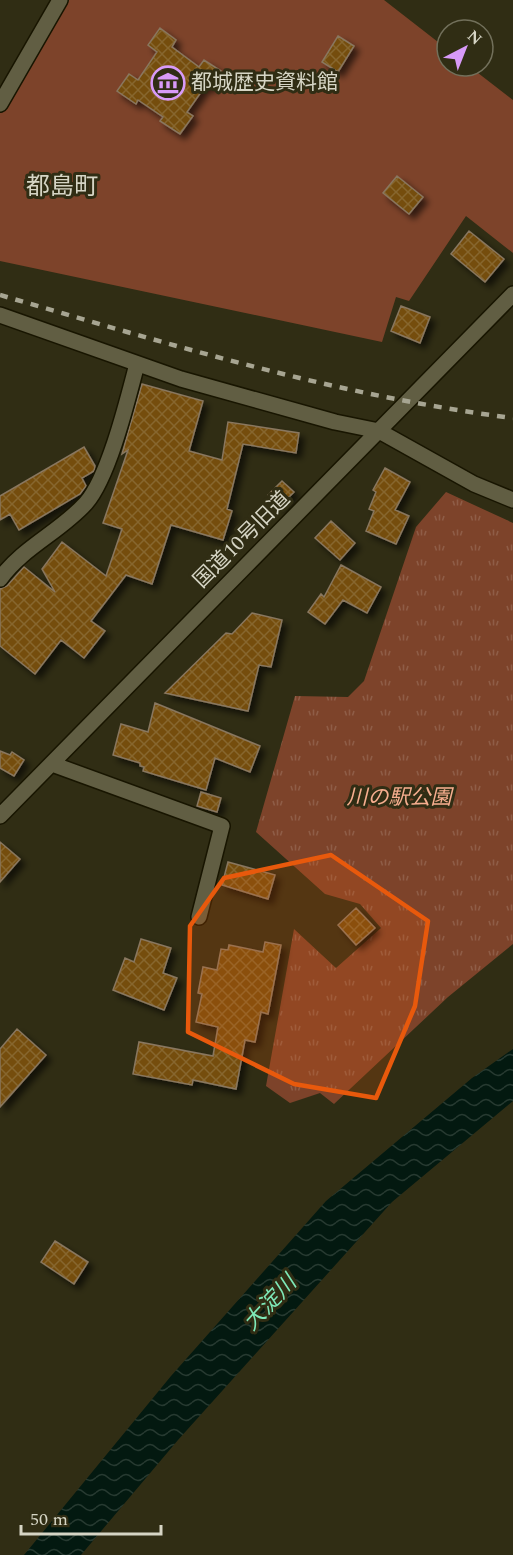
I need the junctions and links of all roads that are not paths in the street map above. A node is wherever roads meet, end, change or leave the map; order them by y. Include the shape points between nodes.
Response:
1 (60, 0) edge
2 (0, 104) edge
3 (513, 294) edge
4 (0, 315) edge
5 (137, 364) junction
6 (379, 431) junction
7 (513, 500) edge
8 (0, 579) edge
9 (52, 764) junction
10 (0, 816) edge
11 (199, 917) dead end

1 - 2 street
3 - 6 street, 国道10号旧道
4 - 5 street
5 - 6 street via 335,422
5 - 8 street via 96,489 76,512 12,562
6 - 7 street via 474,484
6 - 9 street, 国道10号旧道
9 - 10 street, 国道10号旧道
9 - 11 street via 222,826

